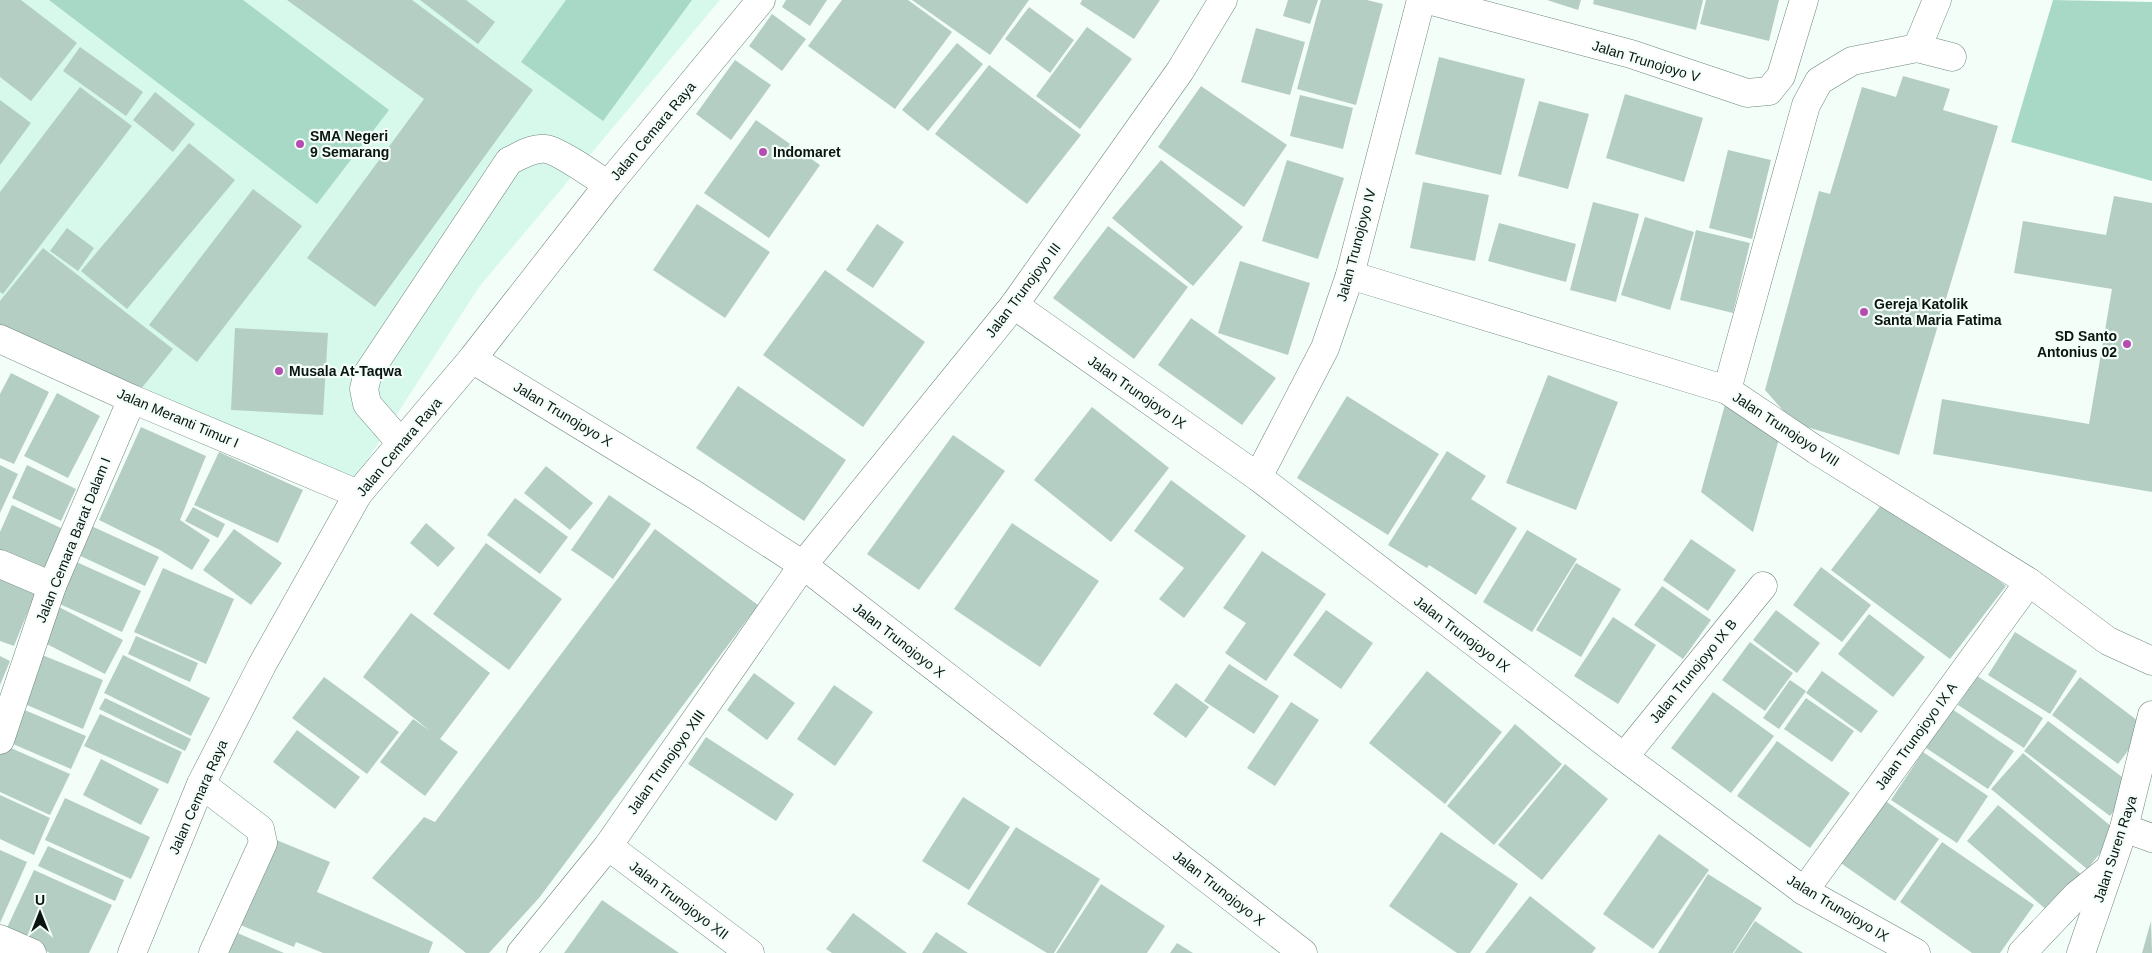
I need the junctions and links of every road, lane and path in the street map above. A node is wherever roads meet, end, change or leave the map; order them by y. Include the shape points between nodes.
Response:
1 (761, 0) edge
2 (1223, 0) edge
3 (1421, 0) edge
4 (1428, 0) edge
5 (1804, 0) edge
6 (1937, 0) edge
7 (1917, 48) junction
8 (1952, 57) dead end
9 (608, 185) junction
10 (1350, 275) junction
11 (1014, 305) junction
12 (0, 339) edge
13 (472, 359) junction
14 (1727, 390) junction
15 (132, 399) junction
16 (401, 443) junction
17 (1258, 477) junction
18 (358, 494) junction
19 (0, 564) edge
20 (803, 565) junction
21 (2029, 582) junction
22 (52, 586) junction
23 (1763, 586) dead end
24 (2152, 661) edge
25 (2152, 716) edge
26 (0, 740) edge
27 (1624, 757) junction
28 (201, 784) junction
29 (2124, 828) junction
30 (2152, 838) edge
31 (608, 846) junction
32 (2109, 869) junction
33 (1804, 891) junction
34 (0, 939) edge
35 (32, 953) edge
36 (132, 953) edge
37 (213, 953) edge
38 (521, 953) edge
39 (750, 953) edge
40 (1303, 953) edge
41 (1916, 953) edge
42 (2022, 953) edge
43 (2082, 953) edge

1 - 9 street, Jalan Cemara Raya
2 - 11 street, Jalan Trunojoyo III via 1180,71
3 - 10 street, Jalan Trunojoyo IV
4 - 5 street, Jalan Trunojoyo V via 1631,54 1747,93 1769,90 1781,76
6 - 7 street
7 - 8 street
7 - 14 street via 1852,61 1819,81 1806,105
9 - 13 street, Jalan Cemara Raya
9 - 16 street via 546,149 527,152 509,161 368,373 364,389 367,404
10 - 14 street, Jalan Trunojoyo VIII
10 - 17 street, Jalan Trunojoyo IV via 1325,348
11 - 17 street, Jalan Trunojoyo IX
11 - 20 street, Jalan Trunojoyo III
12 - 15 street, Jalan Meranti Timur I
13 - 16 street, Jalan Cemara Raya
13 - 20 street, Jalan Trunojoyo X
14 - 21 street, Jalan Trunojoyo VIII via 1816,450
15 - 18 street, Jalan Meranti Timur I
15 - 22 street, Jalan Cemara Barat Dalam I
16 - 18 street, Jalan Cemara Raya
17 - 27 street, Jalan Trunojoyo IX
18 - 28 street, Jalan Cemara Raya via 262,666
19 - 22 street
20 - 31 street, Jalan Trunojoyo XIII
20 - 40 street, Jalan Trunojoyo X
21 - 24 street, Jalan Trunojoyo VIII via 2108,641
21 - 33 street, Jalan Trunojoyo IX A
22 - 26 street, Jalan Cemara Barat Dalam I
23 - 27 street, Jalan Trunojoyo IX B
25 - 29 street, Jalan Suren Raya
27 - 33 street, Jalan Trunojoyo IX
28 - 36 street, Jalan Cemara Raya
28 - 37 street via 260,829 263,843
29 - 30 street
29 - 32 street, Jalan Suren Raya
31 - 38 street, Jalan Trunojoyo XIII
31 - 39 street, Jalan Trunojoyo XII
32 - 42 street via 2077,895
32 - 43 street, Jalan Suren Raya
33 - 41 street, Jalan Trunojoyo IX
34 - 35 street

